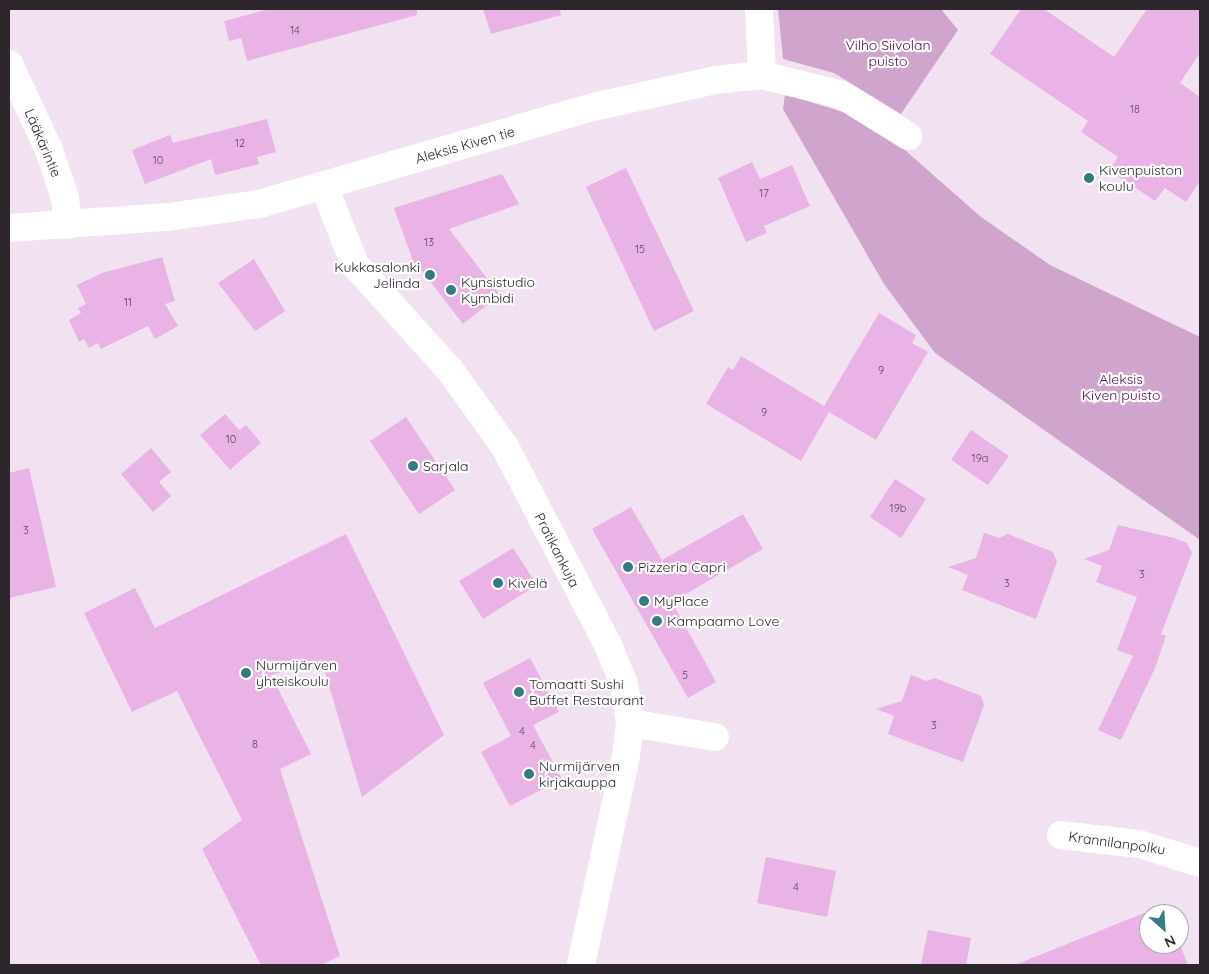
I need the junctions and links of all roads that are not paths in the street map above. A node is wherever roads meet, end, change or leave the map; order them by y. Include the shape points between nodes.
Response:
1 (759, 9) edge
2 (9, 64) edge
3 (762, 75) junction
4 (908, 136) dead end
5 (324, 186) junction
6 (68, 225) junction
7 (9, 228) edge
8 (630, 723) junction
9 (715, 736) dead end
10 (1061, 835) dead end
11 (1200, 863) edge
12 (581, 965) edge

1 - 3 street
2 - 6 street, Lääkärintie via 49,150 65,198
3 - 4 street, Aleksis Kiven tie via 842,95
3 - 5 street, Aleksis Kiven tie via 716,80 593,107
5 - 6 street, Aleksis Kiven tie via 259,204
5 - 8 street, Pratikankuja via 356,266 450,370 505,447 608,645 624,684
6 - 7 street, Aleksis Kiven tie
8 - 9 street
8 - 12 street, Pratikankuja
10 - 11 street, Krannilanpolku via 1139,844

